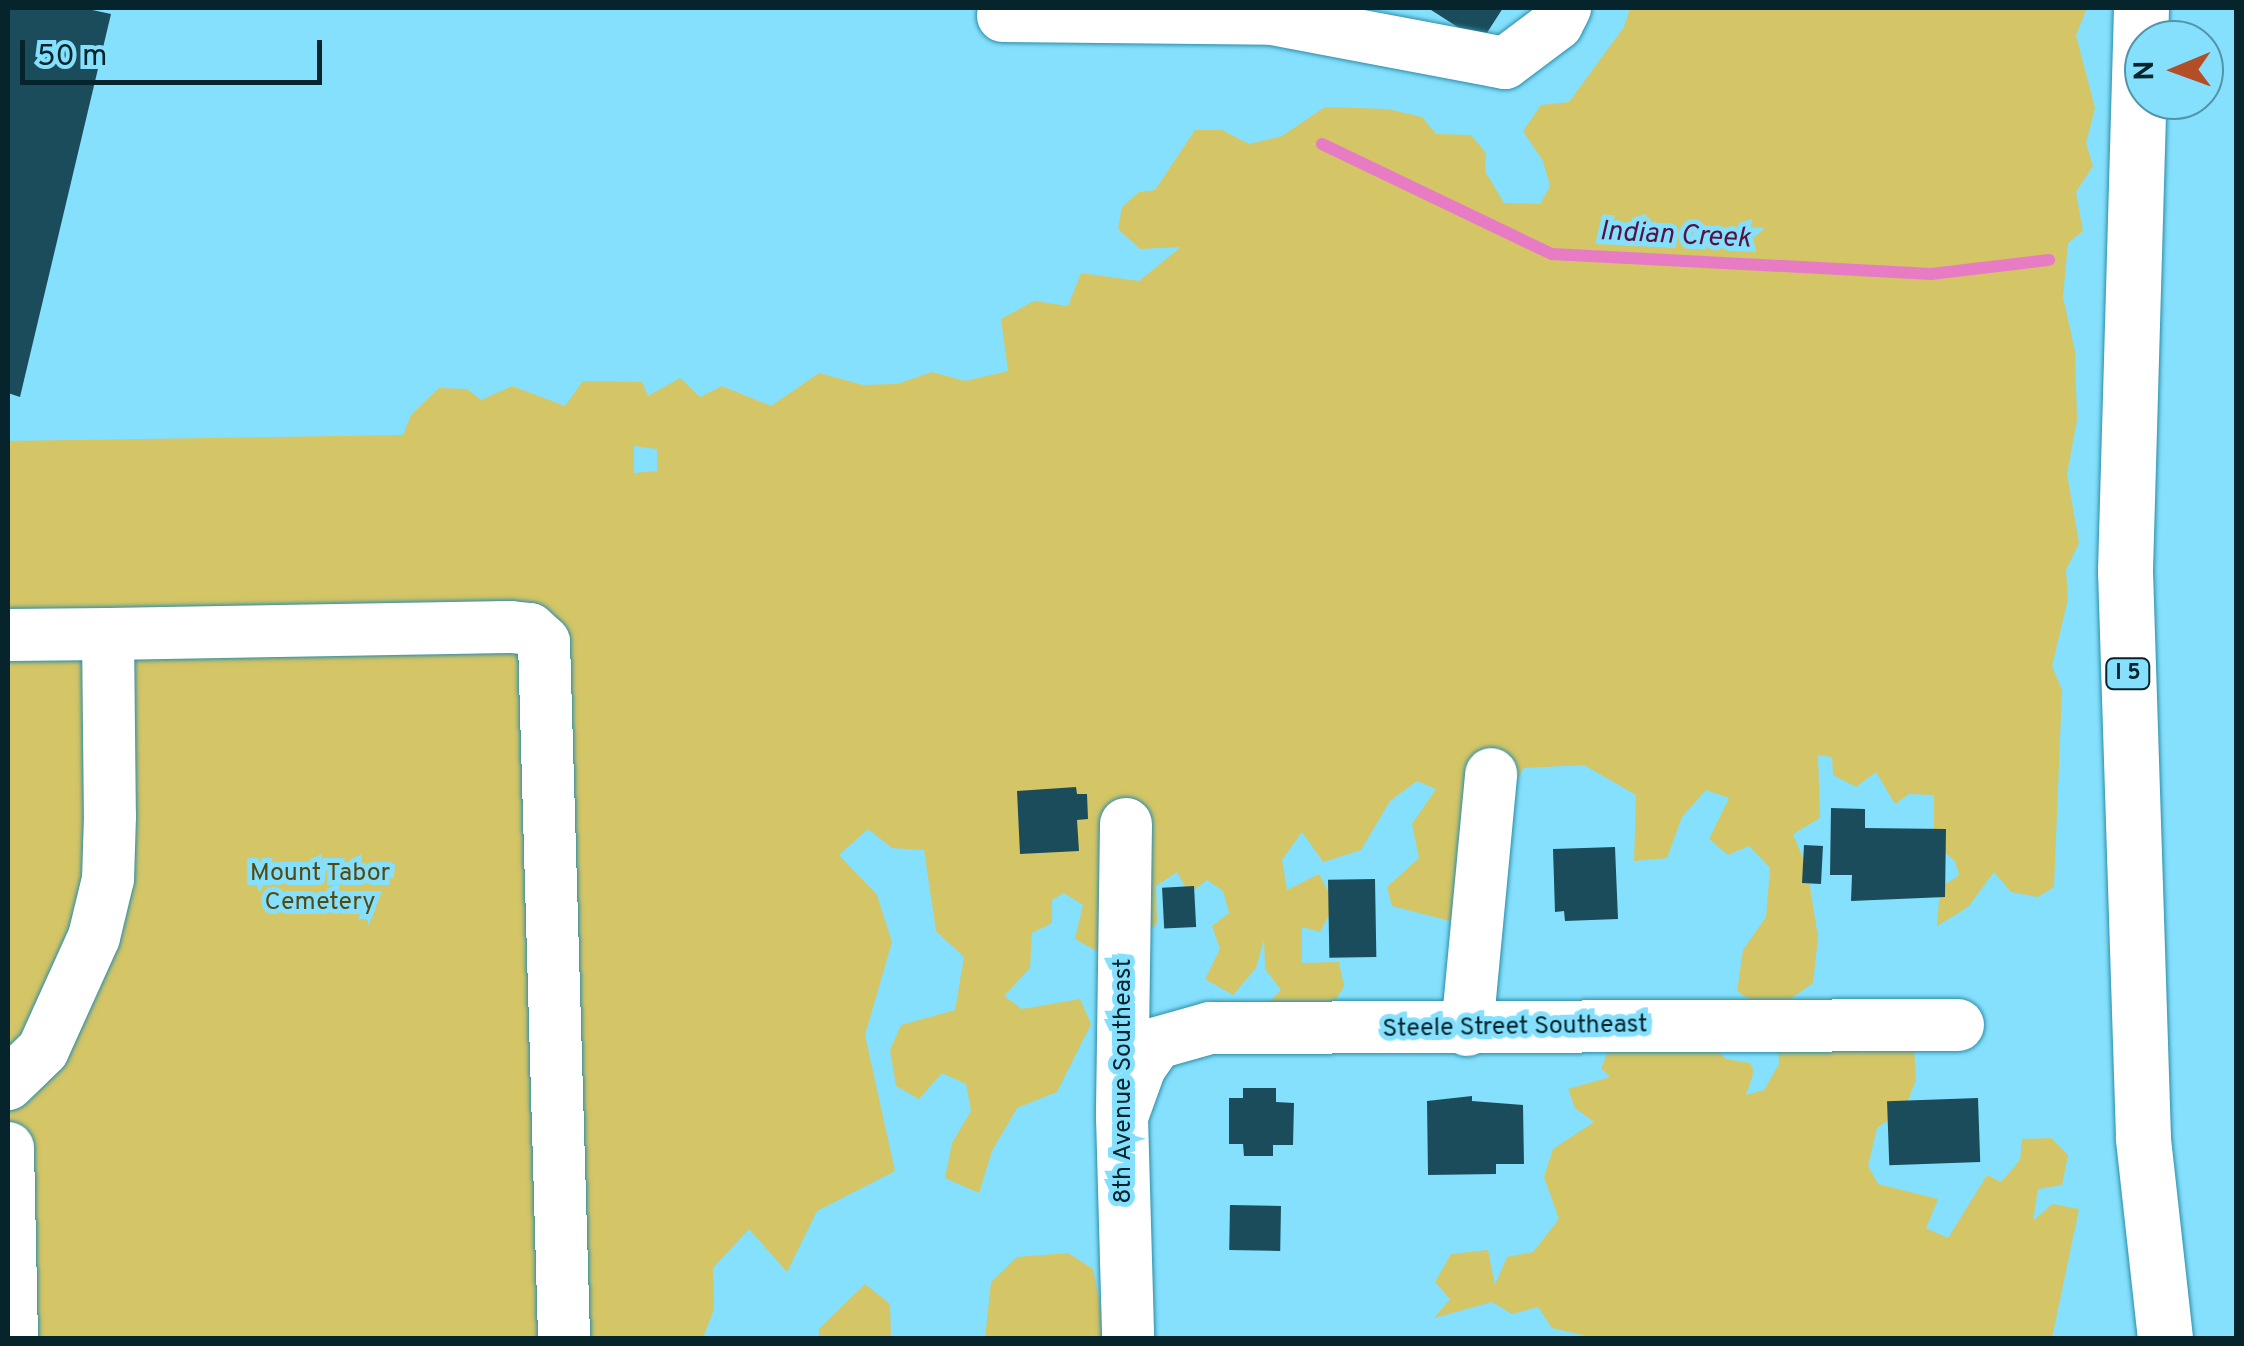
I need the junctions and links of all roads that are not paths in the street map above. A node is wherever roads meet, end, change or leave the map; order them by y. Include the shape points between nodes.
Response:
1 (1566, 8) edge
2 (2142, 8) edge
3 (1003, 16) dead end
4 (108, 634) junction
5 (8, 636) edge
6 (1491, 774) dead end
7 (1126, 824) dead end
8 (1958, 1025) dead end
9 (1467, 1030) junction
10 (8, 1084) edge
11 (1122, 1116) junction
12 (8, 1148) edge
13 (10, 1320) edge
14 (564, 1338) edge
15 (1128, 1338) edge
16 (2165, 1338) edge

1 - 3 street via 1557,24 1504,63 1272,19
2 - 16 highway, I 5 via 2126,571 2144,1139
4 - 5 street
4 - 10 street via 108,879 67,1006 43,1050
4 - 14 street via 511,628 530,630 544,642
6 - 9 street
7 - 11 street, 8th Avenue Southeast
8 - 9 street, Steele Street Southeast
9 - 11 street, Steele Street Southeast via 1182,1033 1158,1043 1140,1066
11 - 15 street, 8th Avenue Southeast
12 - 13 street

